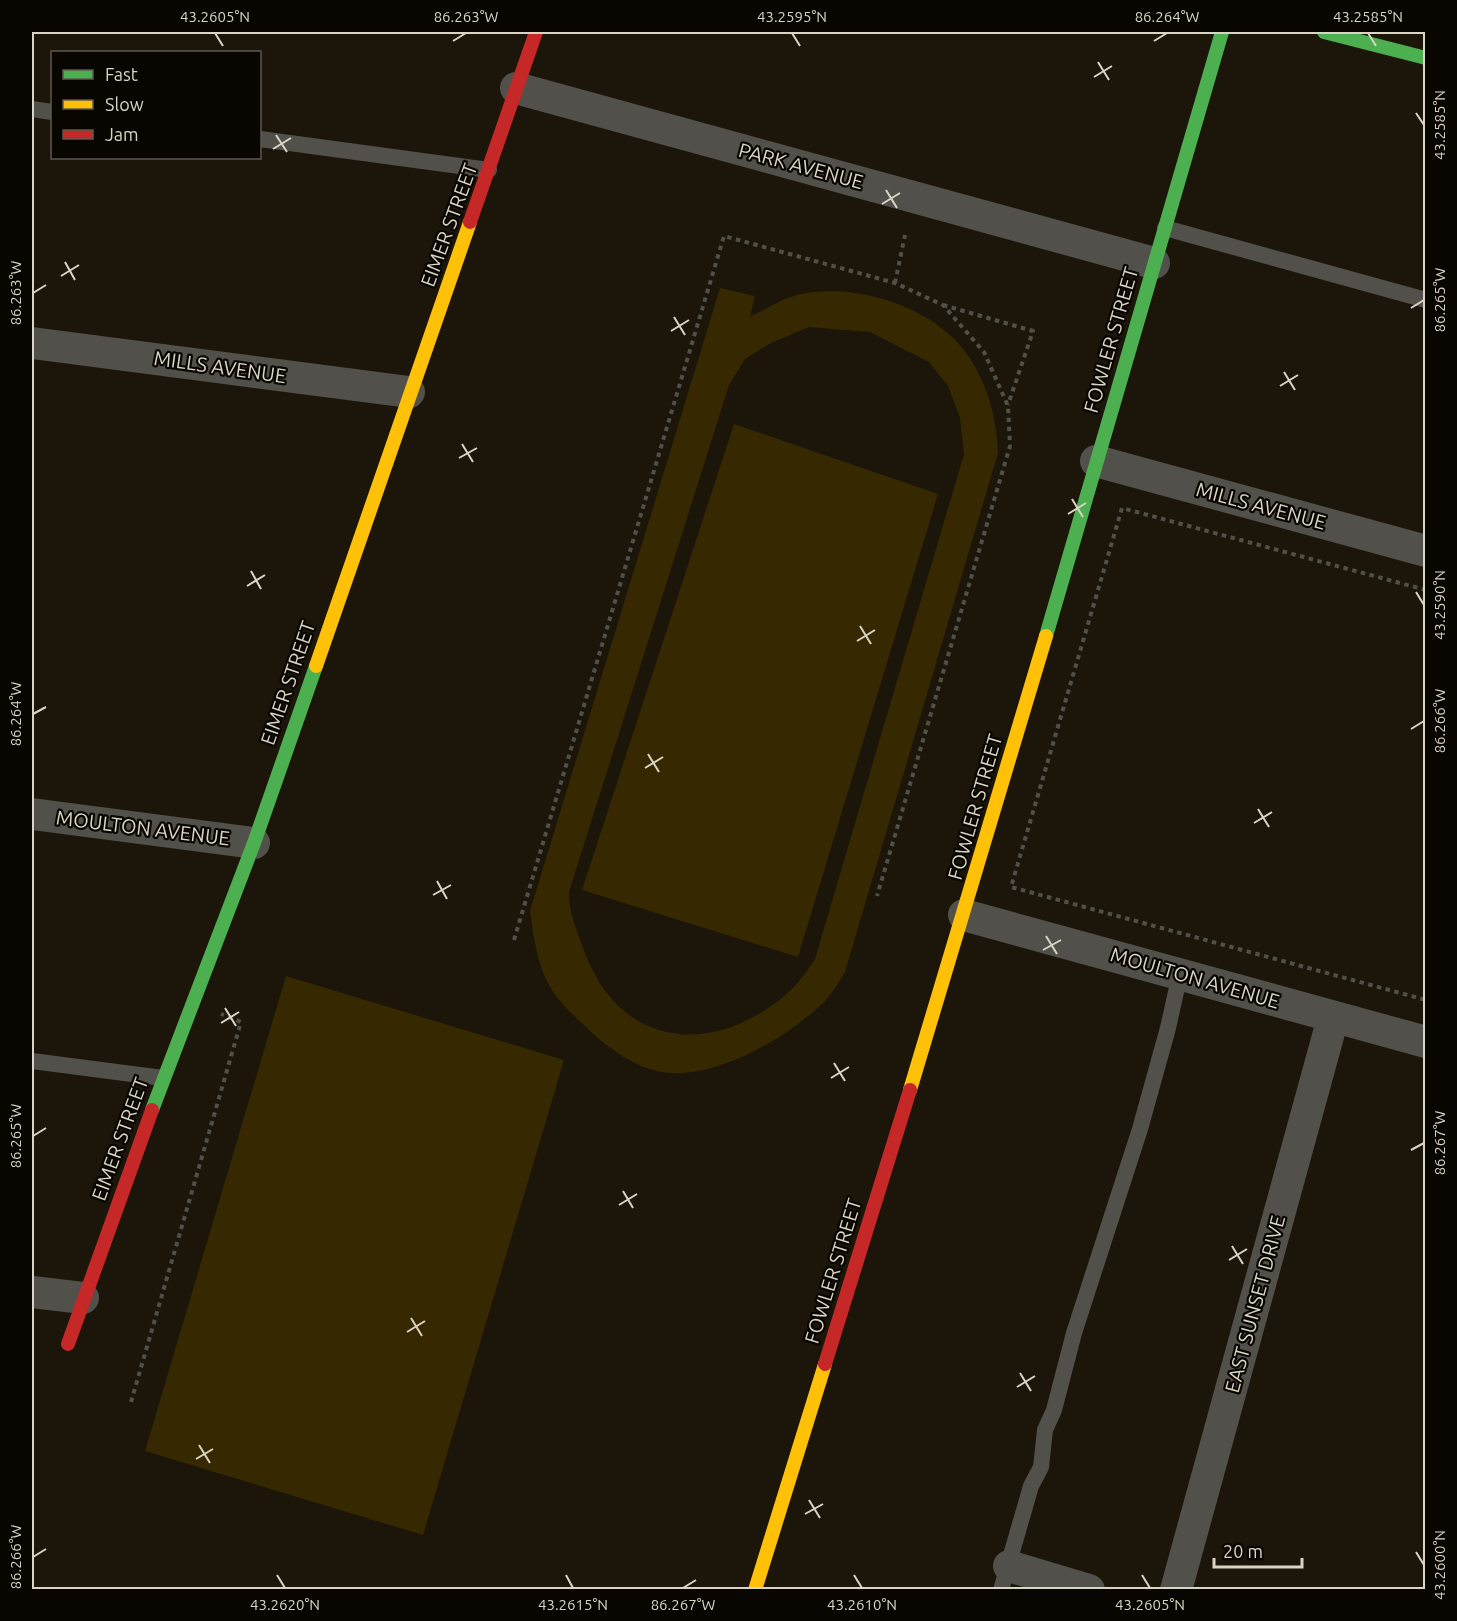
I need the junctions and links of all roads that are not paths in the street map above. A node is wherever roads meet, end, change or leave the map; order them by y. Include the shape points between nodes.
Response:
1 (536, 32) edge
2 (1222, 32) edge
3 (1324, 32) edge
4 (1425, 58) edge
5 (516, 88) junction
6 (32, 109) edge
7 (51, 112) edge
8 (261, 140) edge
9 (489, 170) junction
10 (1165, 228) junction
11 (1154, 263) junction
12 (1425, 300) edge
13 (32, 343) edge
14 (409, 392) junction
15 (1096, 461) junction
16 (1425, 551) edge
17 (32, 814) edge
18 (254, 843) junction
19 (964, 915) junction
20 (1179, 974) junction
21 (1333, 1018) junction
22 (1425, 1042) edge
23 (32, 1061) edge
24 (163, 1078) junction
25 (32, 1292) edge
26 (83, 1298) junction
27 (68, 1344) dead end
28 (1005, 1578) edge
29 (755, 1590) edge
30 (1089, 1590) edge
31 (1176, 1590) edge

1 - 5 street, EIMER STREET
2 - 10 street, FOWLER STREET
3 - 4 street
5 - 9 street, EIMER STREET
5 - 11 street, PARK AVENUE
6 - 7 lane
8 - 9 lane
9 - 14 street, EIMER STREET
10 - 11 street, FOWLER STREET
10 - 12 lane
11 - 15 street, FOWLER STREET
13 - 14 street, MILLS AVENUE
14 - 18 street, EIMER STREET
15 - 16 street, MILLS AVENUE
15 - 19 street, FOWLER STREET
17 - 18 street, MOULTON AVENUE
18 - 24 street, EIMER STREET
19 - 20 street, MOULTON AVENUE
19 - 29 street, FOWLER STREET
20 - 21 street, MOULTON AVENUE
20 - 28 lane via 1140,1129 1074,1333 1045,1430 1041,1467 1031,1486
21 - 22 street, MOULTON AVENUE
21 - 31 street, EAST SUNSET DRIVE
23 - 24 lane
24 - 26 street, EIMER STREET
25 - 26 street
26 - 27 street, EIMER STREET
28 - 30 street

